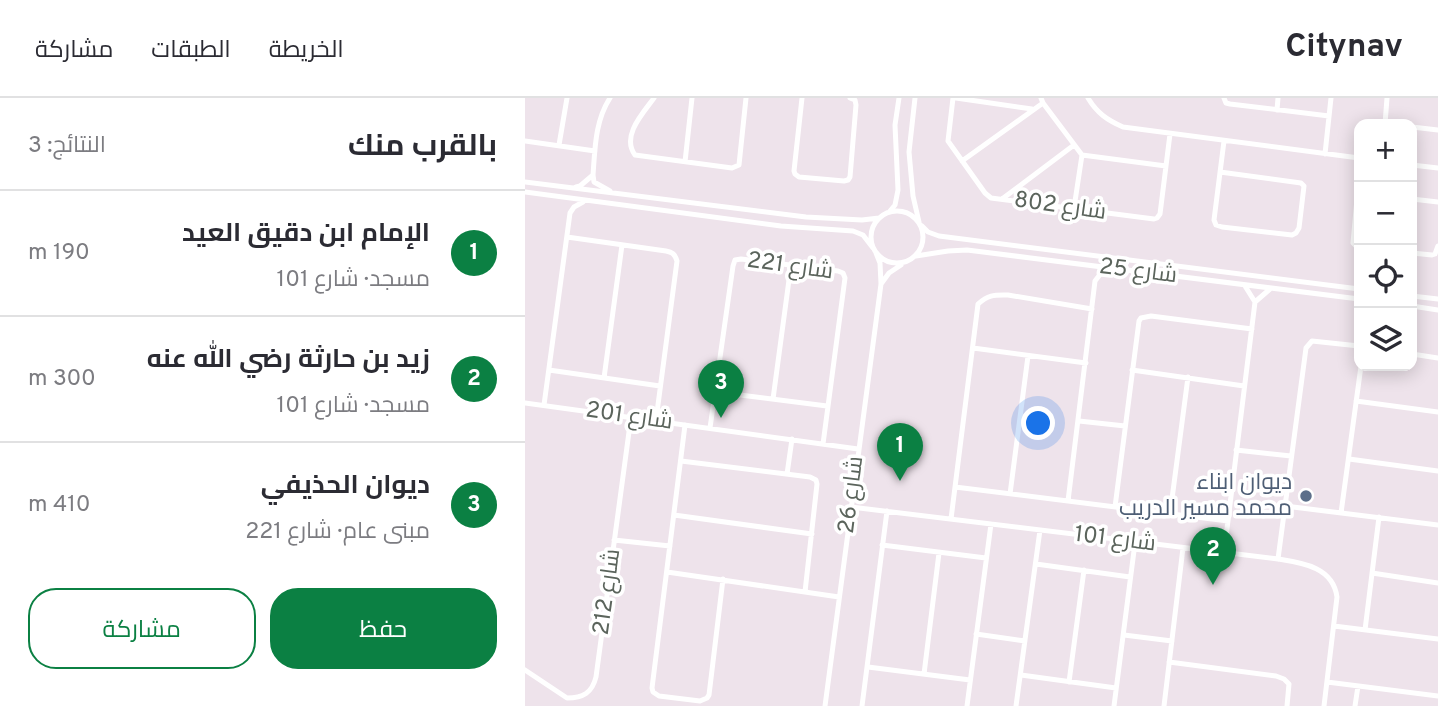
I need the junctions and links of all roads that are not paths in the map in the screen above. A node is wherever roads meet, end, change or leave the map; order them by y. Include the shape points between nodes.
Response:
1 (567, 98) edge
2 (610, 98) edge
3 (654, 98) edge
4 (692, 98) edge
5 (746, 98) edge
6 (802, 98) edge
7 (850, 98) edge
8 (899, 98) edge
9 (915, 98) edge
10 (954, 98) edge
11 (1088, 98) edge
12 (1224, 98) edge
13 (1278, 98) edge
14 (1331, 98) edge
15 (1387, 98) edge
16 (1042, 100) edge
17 (1033, 109) junction
18 (1277, 110) junction
19 (1329, 116) junction
20 (1385, 119) edge
21 (1417, 128) edge
22 (1438, 130) edge
23 (1170, 134) junction
24 (525, 141) edge
25 (1224, 141) junction
26 (559, 145) junction
27 (1074, 145) junction
28 (595, 151) junction
29 (1325, 154) junction
30 (1081, 155) junction
31 (1354, 157) edge
32 (962, 161) junction
33 (685, 162) junction
34 (1166, 166) junction
35 (1417, 166) edge
36 (1438, 169) edge
37 (1220, 172) junction
38 (593, 175) junction
39 (525, 183) edge
40 (567, 188) junction
41 (525, 192) edge
42 (617, 194) junction
43 (558, 197) junction
44 (1002, 199) junction
45 (1417, 200) edge
46 (585, 201) junction
47 (1438, 202) edge
48 (1074, 208) junction
49 (763, 212) junction
50 (889, 212) junction
51 (570, 213) junction
52 (704, 216) junction
53 (879, 218) junction
54 (920, 224) junction
55 (567, 237) junction
56 (622, 245) junction
57 (1438, 246) edge
58 (874, 250) junction
59 (1417, 254) edge
60 (916, 256) junction
61 (904, 263) junction
62 (791, 265) junction
63 (1084, 265) junction
64 (1105, 268) junction
65 (1095, 281) junction
66 (881, 284) junction
67 (1322, 284) junction
68 (1245, 286) junction
69 (1354, 288) edge
70 (1270, 289) junction
71 (1319, 295) junction
72 (1417, 297) edge
73 (1354, 298) edge
74 (1438, 299) edge
75 (1255, 302) junction
76 (1417, 307) edge
77 (1092, 309) junction
78 (1438, 310) edge
79 (1252, 329) junction
80 (1354, 345) edge
81 (973, 348) junction
82 (1417, 355) edge
83 (1028, 356) junction
84 (1438, 358) edge
85 (1086, 363) junction
86 (549, 370) junction
87 (1132, 370) junction
88 (1359, 371) edge
89 (1188, 377) junction
90 (604, 378) junction
91 (660, 386) junction
92 (1244, 386) junction
93 (716, 392) junction
94 (773, 399) junction
95 (1356, 401) junction
96 (525, 403) edge
97 (544, 405) junction
98 (828, 407) junction
99 (1438, 412) edge
100 (631, 417) junction
101 (656, 421) junction
102 (1079, 421) junction
103 (685, 425) junction
104 (1125, 426) junction
105 (710, 428) junction
106 (792, 439) junction
107 (823, 444) junction
108 (858, 449) junction
109 (1236, 450) junction
110 (1291, 456) junction
111 (1349, 459) junction
112 (681, 461) junction
113 (1438, 471) edge
114 (787, 474) junction
115 (955, 487) junction
116 (1010, 494) junction
117 (1068, 501) junction
118 (851, 506) junction
119 (1285, 506) junction
120 (1115, 507) junction
121 (887, 511) junction
122 (1341, 513) junction
123 (1170, 514) junction
124 (674, 515) junction
125 (1379, 517) junction
126 (951, 519) junction
127 (1228, 521) junction
128 (991, 524) junction
129 (1438, 526) edge
130 (1040, 530) junction
131 (812, 534) junction
132 (614, 540) junction
133 (1135, 543) junction
134 (882, 545) junction
135 (670, 546) junction
136 (1183, 548) junction
137 (939, 552) junction
138 (1224, 553) junction
139 (986, 558) junction
140 (1278, 559) junction
141 (1036, 564) junction
142 (1084, 570) junction
143 (667, 572) junction
144 (1372, 573) junction
145 (1131, 577) junction
146 (723, 579) junction
147 (1438, 583) edge
148 (805, 592) junction
149 (839, 597) junction
150 (1334, 626) junction
151 (1365, 629) junction
152 (976, 634) junction
153 (1124, 635) junction
154 (1438, 639) edge
155 (1025, 641) junction
156 (1172, 641) junction
157 (1169, 662) junction
158 (867, 667) junction
159 (525, 670) edge
160 (924, 674) junction
161 (1021, 675) junction
162 (971, 680) junction
163 (1069, 682) junction
164 (1327, 682) junction
165 (1358, 686) junction
166 (1117, 688) junction
167 (1438, 696) edge
168 (825, 706) edge
169 (862, 706) edge
170 (967, 706) edge
171 (1016, 706) edge
172 (1114, 706) edge
173 (1164, 706) edge
174 (1287, 706) edge
175 (1324, 706) edge
176 (1355, 706) edge

1 - 26 street
2 - 28 street via 600,116
3 - 33 street via 634,127 632,151 638,156
4 - 33 street
5 - 33 street via 738,166
6 - 7 street via 795,174 844,181 850,177 856,105
8 - 50 street via 895,125 898,200
9 - 54 street via 909,152
10 - 17 street
10 - 32 street, شارع 802 via 948,141
11 - 23 street via 1106,119 1123,127
12 - 18 street via 1230,104
13 - 18 street
14 - 19 street
15 - 20 street
16 - 17 street
16 - 27 street
17 - 32 street
18 - 19 street
19 - 29 street
21 - 22 street
23 - 25 street
23 - 34 street, شارع 802
24 - 26 street
25 - 29 street
25 - 37 street
26 - 28 street
27 - 30 street
27 - 44 street
28 - 38 street
29 - 31 street
30 - 34 street
30 - 48 street
32 - 44 street, شارع 802 via 985,193
34 - 48 street, شارع 802 via 1157,218
35 - 36 street
37 - 37 street via 1216,225 1296,233 1301,183
38 - 40 street via 580,186
38 - 42 street via 594,182
39 - 40 street
40 - 42 street
41 - 43 street
42 - 46 street via 614,202
42 - 49 street
43 - 46 street
43 - 51 street
44 - 48 street, شارع 802
45 - 47 street
46 - 51 street
46 - 52 street
49 - 52 street via 707,209
49 - 53 street
50 - 53 street
50 - 54 street via 911,214
51 - 55 street
52 - 58 street via 853,231 863,235
53 - 58 street via 871,237
54 - 60 street via 923,242
54 - 67 street, شارع 25 via 939,236
55 - 56 street
55 - 86 street
56 - 90 street
56 - 91 street via 671,252 676,257
57 - 59 street via 1436,254
58 - 61 street via 881,259
58 - 66 street, شارع 26
60 - 61 street
60 - 63 street, شارع 25 via 967,250
61 - 66 street
62 - 93 street, شارع 221 via 741,258 733,263
62 - 94 street
62 - 98 street, شارع 221 via 838,271 844,276
63 - 64 street, شارع 25
63 - 65 street
64 - 65 street
64 - 68 street, شارع 25
65 - 77 street
66 - 108 street, شارع 26
67 - 69 street, شارع 25
67 - 71 street
68 - 70 street, شارع 25
68 - 75 street
70 - 71 street, شارع 25
70 - 75 street
71 - 73 street, شارع 25
72 - 74 street
75 - 79 street
76 - 78 street
77 - 81 street via 1008,295 986,297 978,304
77 - 85 street
79 - 87 street via 1144,316 1139,321
79 - 92 street
80 - 110 street via 1312,341 1305,348
81 - 83 street
81 - 115 street
82 - 84 street
83 - 85 street
83 - 116 street
85 - 102 street
86 - 90 street
86 - 97 street
87 - 89 street
87 - 104 street
88 - 95 street
89 - 92 street
89 - 123 street
90 - 91 street
91 - 101 street
92 - 109 street
93 - 94 street
93 - 105 street, شارع 221
94 - 98 street
95 - 99 street
95 - 111 street
96 - 97 street, شارع 201
97 - 100 street, شارع 201
98 - 107 street, شارع 221
100 - 101 street, شارع 201
100 - 132 street, شارع 212
101 - 103 street, شارع 201
102 - 104 street
102 - 117 street
103 - 105 street, شارع 201
103 - 112 street
104 - 120 street
105 - 106 street, شارع 201
106 - 107 street, شارع 201
106 - 114 street
107 - 108 street, شارع 201
108 - 118 street, شارع 26
109 - 110 street
109 - 127 street
110 - 119 street
111 - 113 street
111 - 122 street
112 - 114 street
112 - 124 street
114 - 131 street via 816,480
115 - 116 street
115 - 126 street
116 - 117 street
117 - 120 street
118 - 121 street, شارع 101
118 - 149 street, شارع 26
119 - 122 street
119 - 140 street
120 - 123 street
121 - 126 street, شارع 101
121 - 134 street
122 - 125 street
123 - 127 street
124 - 131 street
124 - 135 street
125 - 129 street
125 - 144 street
126 - 128 street, شارع 101
127 - 138 street
128 - 130 street, شارع 101
128 - 139 street
130 - 133 street, شارع 101
130 - 141 street
131 - 148 street
132 - 135 street
132 - 159 street, شارع 212 via 594,687 566,698
133 - 136 street, شارع 101
133 - 145 street
134 - 137 street
134 - 158 street
135 - 143 street
136 - 138 street, شارع 101
136 - 156 street
137 - 139 street
137 - 160 street
138 - 140 street, شارع 101
139 - 152 street
140 - 150 street, شارع 101 via 1313,566 1329,578 1337,597
141 - 142 street
141 - 155 street
142 - 145 street
142 - 163 street
143 - 146 street
143 - 146 street via 652,688 659,696 707,698
144 - 147 street
144 - 151 street
145 - 153 street
146 - 148 street
148 - 149 street
149 - 168 street, شارع 26
150 - 151 street
150 - 164 street, شارع 101
151 - 154 street
152 - 155 street
152 - 162 street
153 - 156 street
153 - 166 street
155 - 161 street
156 - 157 street
157 - 173 street
157 - 174 street via 1276,676 1289,684
158 - 160 street
158 - 169 street
160 - 162 street
161 - 163 street
161 - 171 street
162 - 170 street
163 - 166 street
164 - 165 street
164 - 175 street, شارع 101
165 - 167 street
165 - 176 street
166 - 172 street

